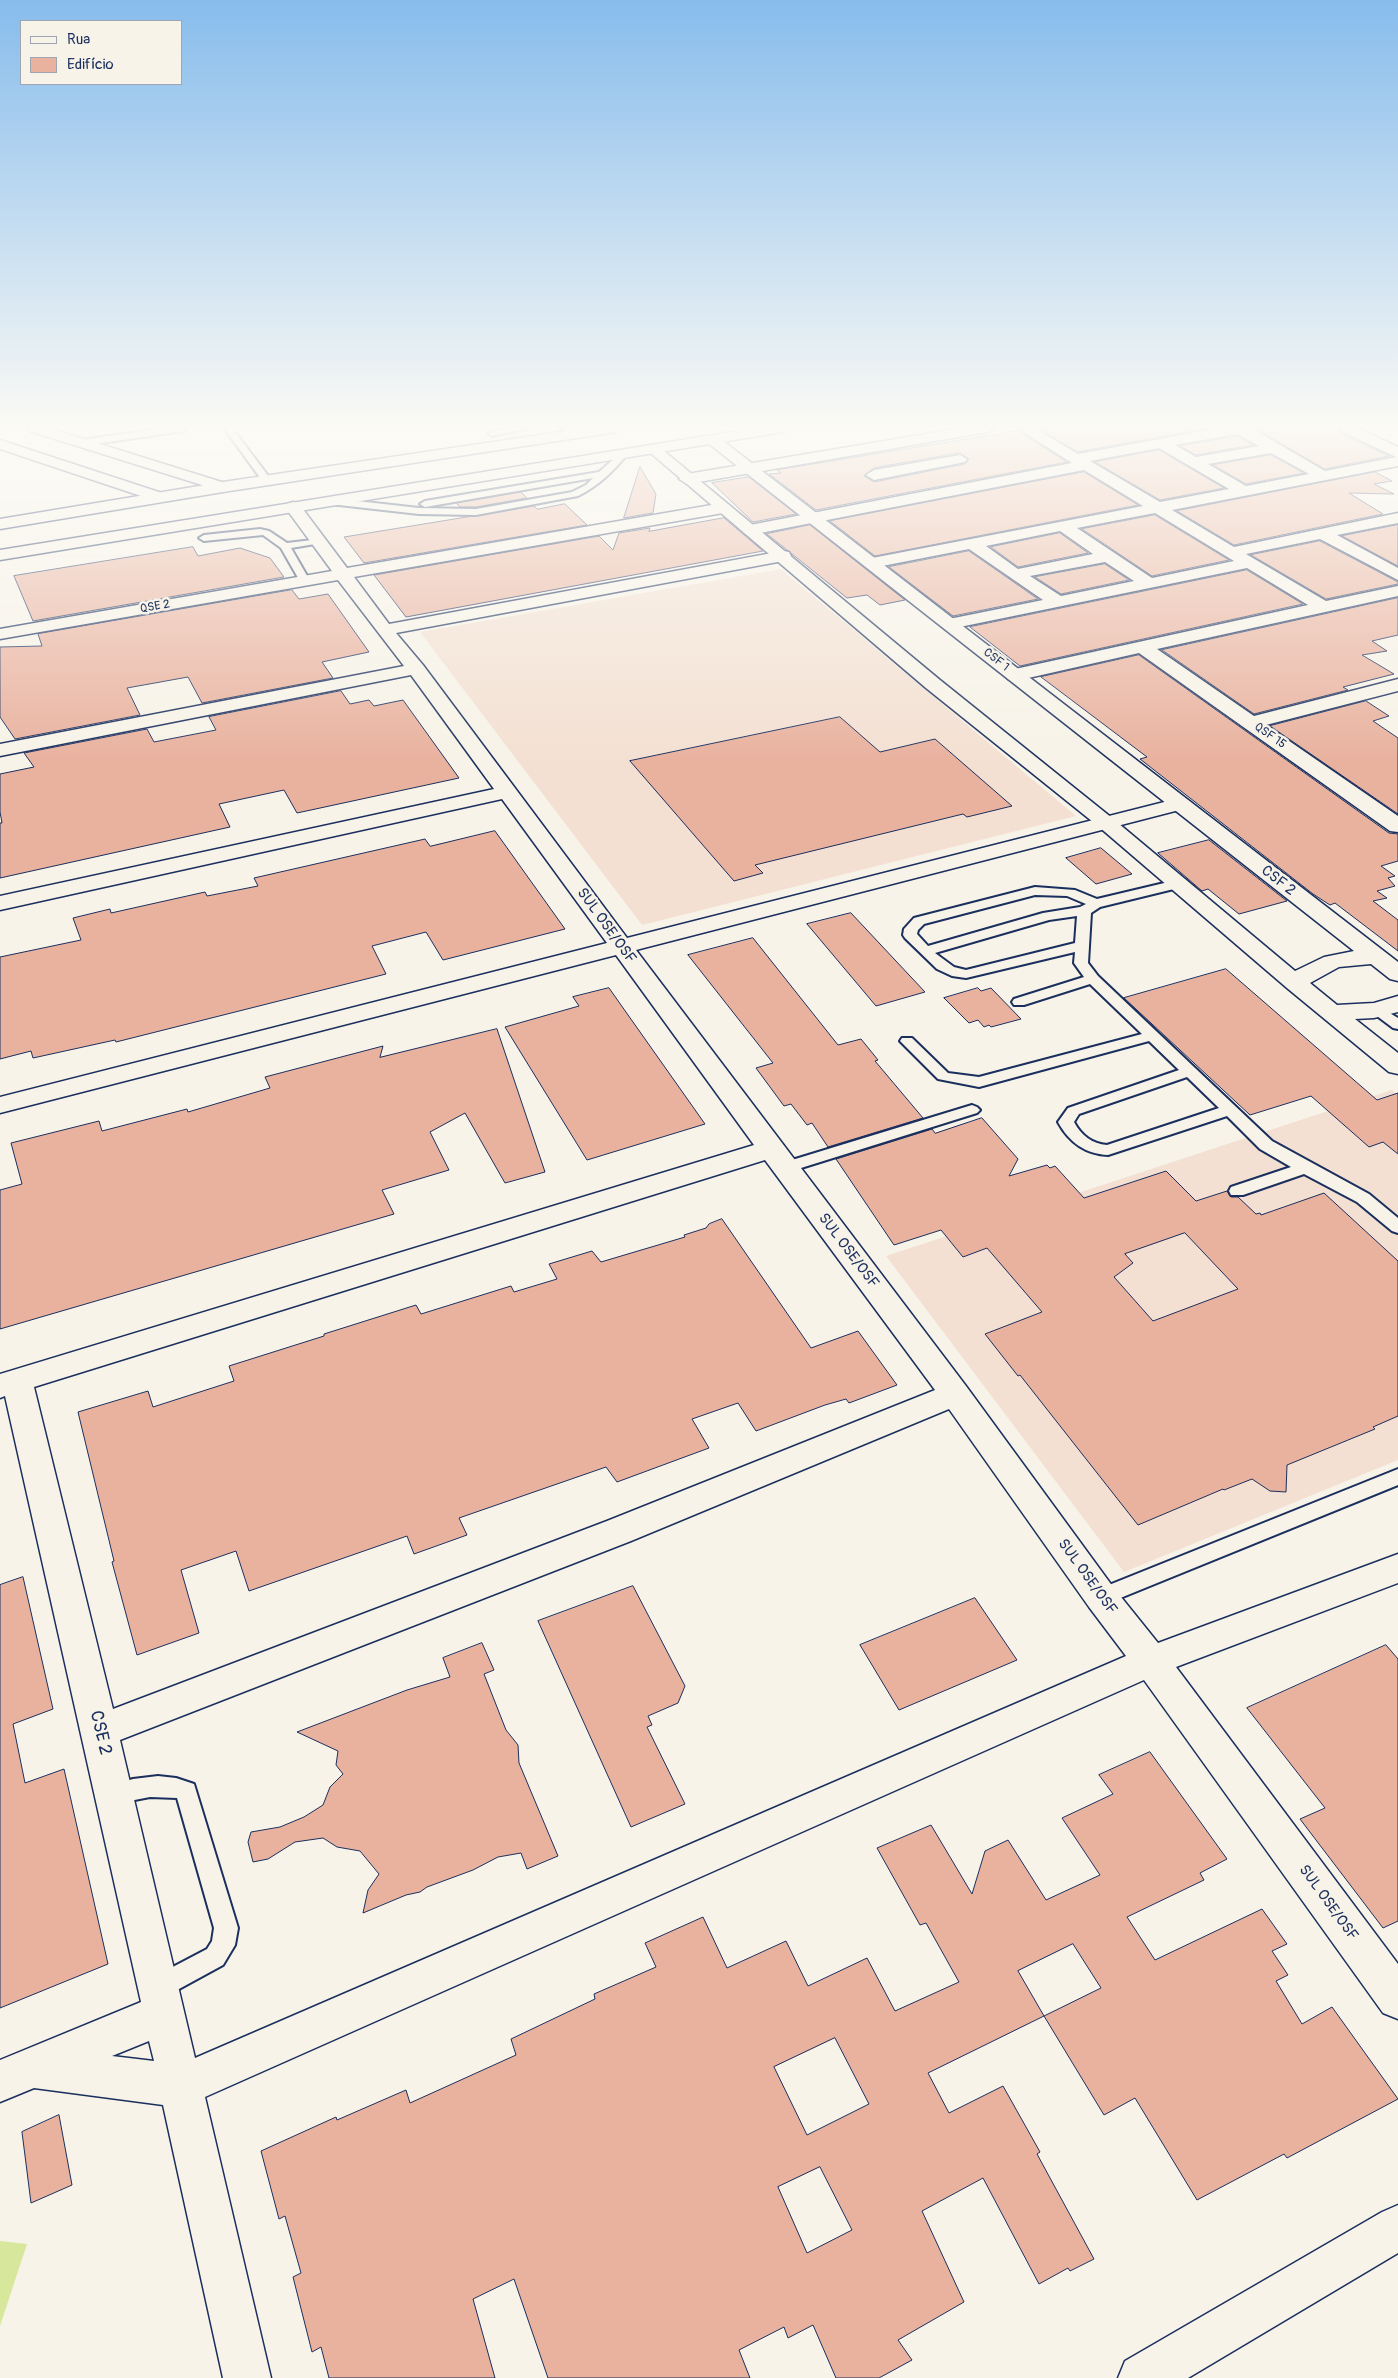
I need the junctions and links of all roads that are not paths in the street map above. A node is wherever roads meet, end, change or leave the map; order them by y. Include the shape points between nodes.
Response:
1 (94, 539) edge
2 (275, 539) edge
3 (546, 539) edge
4 (761, 539) edge
5 (841, 539) edge
6 (994, 539) edge
7 (1083, 539) edge
8 (1210, 539) edge
9 (1293, 539) edge
10 (1332, 539) edge
11 (318, 541) joint
12 (972, 543) junction
13 (285, 546) junction
14 (1232, 552) junction
15 (1390, 552) dead end
16 (0, 554) edge
17 (783, 556) junction
18 (1108, 556) junction
19 (1365, 556) junction
20 (872, 563) junction
21 (1249, 563) junction
22 (345, 574) junction
23 (1017, 574) junction
24 (1398, 575) edge
25 (305, 581) junction
26 (1148, 583) junction
27 (1398, 590) edge
28 (1058, 602) junction
29 (1325, 608) junction
30 (950, 624) junction
31 (1, 629) edge
32 (384, 630) junction
33 (1142, 647) junction
34 (416, 669) junction
35 (1015, 675) junction
36 (1398, 685) edge
37 (1372, 691) junction
38 (1392, 703) dead end
39 (1250, 722) junction
40 (0, 750) edge
41 (507, 792) junction
42 (1180, 804) junction
43 (1105, 822) junction
44 (1398, 825) edge
45 (1174, 880) junction
46 (0, 904) edge
47 (1089, 904) junction
48 (1082, 946) junction
49 (622, 948) junction
50 (926, 951) junction
51 (1391, 966) edge
52 (1093, 979) junction
53 (1294, 983) junction
54 (1019, 1002) dead end
55 (1388, 1006) edge
56 (1333, 1012) junction
57 (1398, 1025) edge
58 (1152, 1036) junction
59 (907, 1041) dead end
60 (1398, 1066) edge
61 (1190, 1071) junction
62 (0, 1105) edge
63 (972, 1110) dead end
64 (1230, 1110) junction
65 (778, 1158) junction
66 (1305, 1168) junction
67 (1237, 1191) dead end
68 (1398, 1227) edge
69 (8, 1383) edge
70 (955, 1394) junction
71 (1398, 1477) edge
72 (1398, 1568) edge
73 (1101, 1597) junction
74 (1150, 1661) junction
75 (100, 1730) junction
76 (114, 1794) junction
77 (1398, 1998) edge
78 (160, 2002) junction
79 (16, 2074) edge
80 (180, 2086) junction
81 (1398, 2228) edge
82 (247, 2378) edge
83 (1142, 2378) edge

1 - 16 main road
2 - 13 lane
3 - 22 main road, QSE 2
4 - 17 main road
5 - 20 main road, CSF 1
6 - 12 main road
7 - 18 main road
8 - 14 main road
9 - 14 main road
10 - 19 main road
11 - 13 lane
11 - 22 main road, SUL OSE/OSF
12 - 20 main road
12 - 23 main road
13 - 25 lane
14 - 21 main road
15 - 19 main road
17 - 32 main road
17 - 43 main road via 933,684
18 - 23 main road
18 - 26 main road
19 - 24 main road
20 - 30 main road, CSF 1
21 - 26 main road
21 - 29 main road
22 - 25 main road, QSE 2
22 - 32 main road, SUL OSE/OSF
23 - 28 main road
25 - 31 main road, QSE 2
26 - 28 main road
27 - 29 main road
28 - 30 main road
29 - 33 main road
30 - 35 main road, CSF 1
32 - 34 main road, SUL OSE/OSF
33 - 35 main road
33 - 39 main road, QSF 15
34 - 40 main road
34 - 41 main road, SUL OSE/OSF
35 - 42 main road, CSF 1
36 - 37 main road
37 - 38 main road
37 - 39 main road
39 - 44 main road, QSF 15
41 - 46 main road
41 - 49 main road, SUL OSE/OSF
42 - 43 main road
42 - 51 main road, CSF 2
43 - 45 main road
43 - 49 main road
45 - 47 lane
45 - 53 main road
47 - 48 lane
47 - 50 lane
47 - 50 lane via 1055,891 1035,891 919,921 910,935
48 - 50 lane via 966,974 944,970
48 - 52 lane via 1082,963
49 - 62 main road
49 - 65 main road, SUL OSE/OSF
51 - 53 main road via 1332,960
52 - 54 lane
52 - 58 lane
53 - 56 main road
55 - 56 main road
55 - 57 lane
56 - 60 main road
58 - 59 lane via 979,1082 943,1076
58 - 61 lane
61 - 64 lane
61 - 64 lane via 1073,1111 1066,1122 1069,1129 1088,1146 1108,1150
63 - 65 lane
64 - 66 lane via 1266,1145
65 - 69 main road
65 - 70 main road, SUL OSE/OSF
66 - 67 lane
66 - 68 lane via 1363,1198
69 - 75 main road, CSE 2
70 - 73 main road, SUL OSE/OSF
70 - 75 main road via 619,1531
71 - 73 lane
72 - 74 main road
73 - 74 main road, SUL OSE/OSF
74 - 77 main road, SUL OSE/OSF
74 - 80 main road
75 - 76 main road, CSE 2
76 - 78 main road, CSE 2
76 - 78 lane via 158,1785 186,1791 226,1928 224,1944 215,1957
78 - 79 main road
78 - 80 main road, CSE 2
79 - 80 main road
80 - 82 main road, CSE 2
81 - 83 main road

